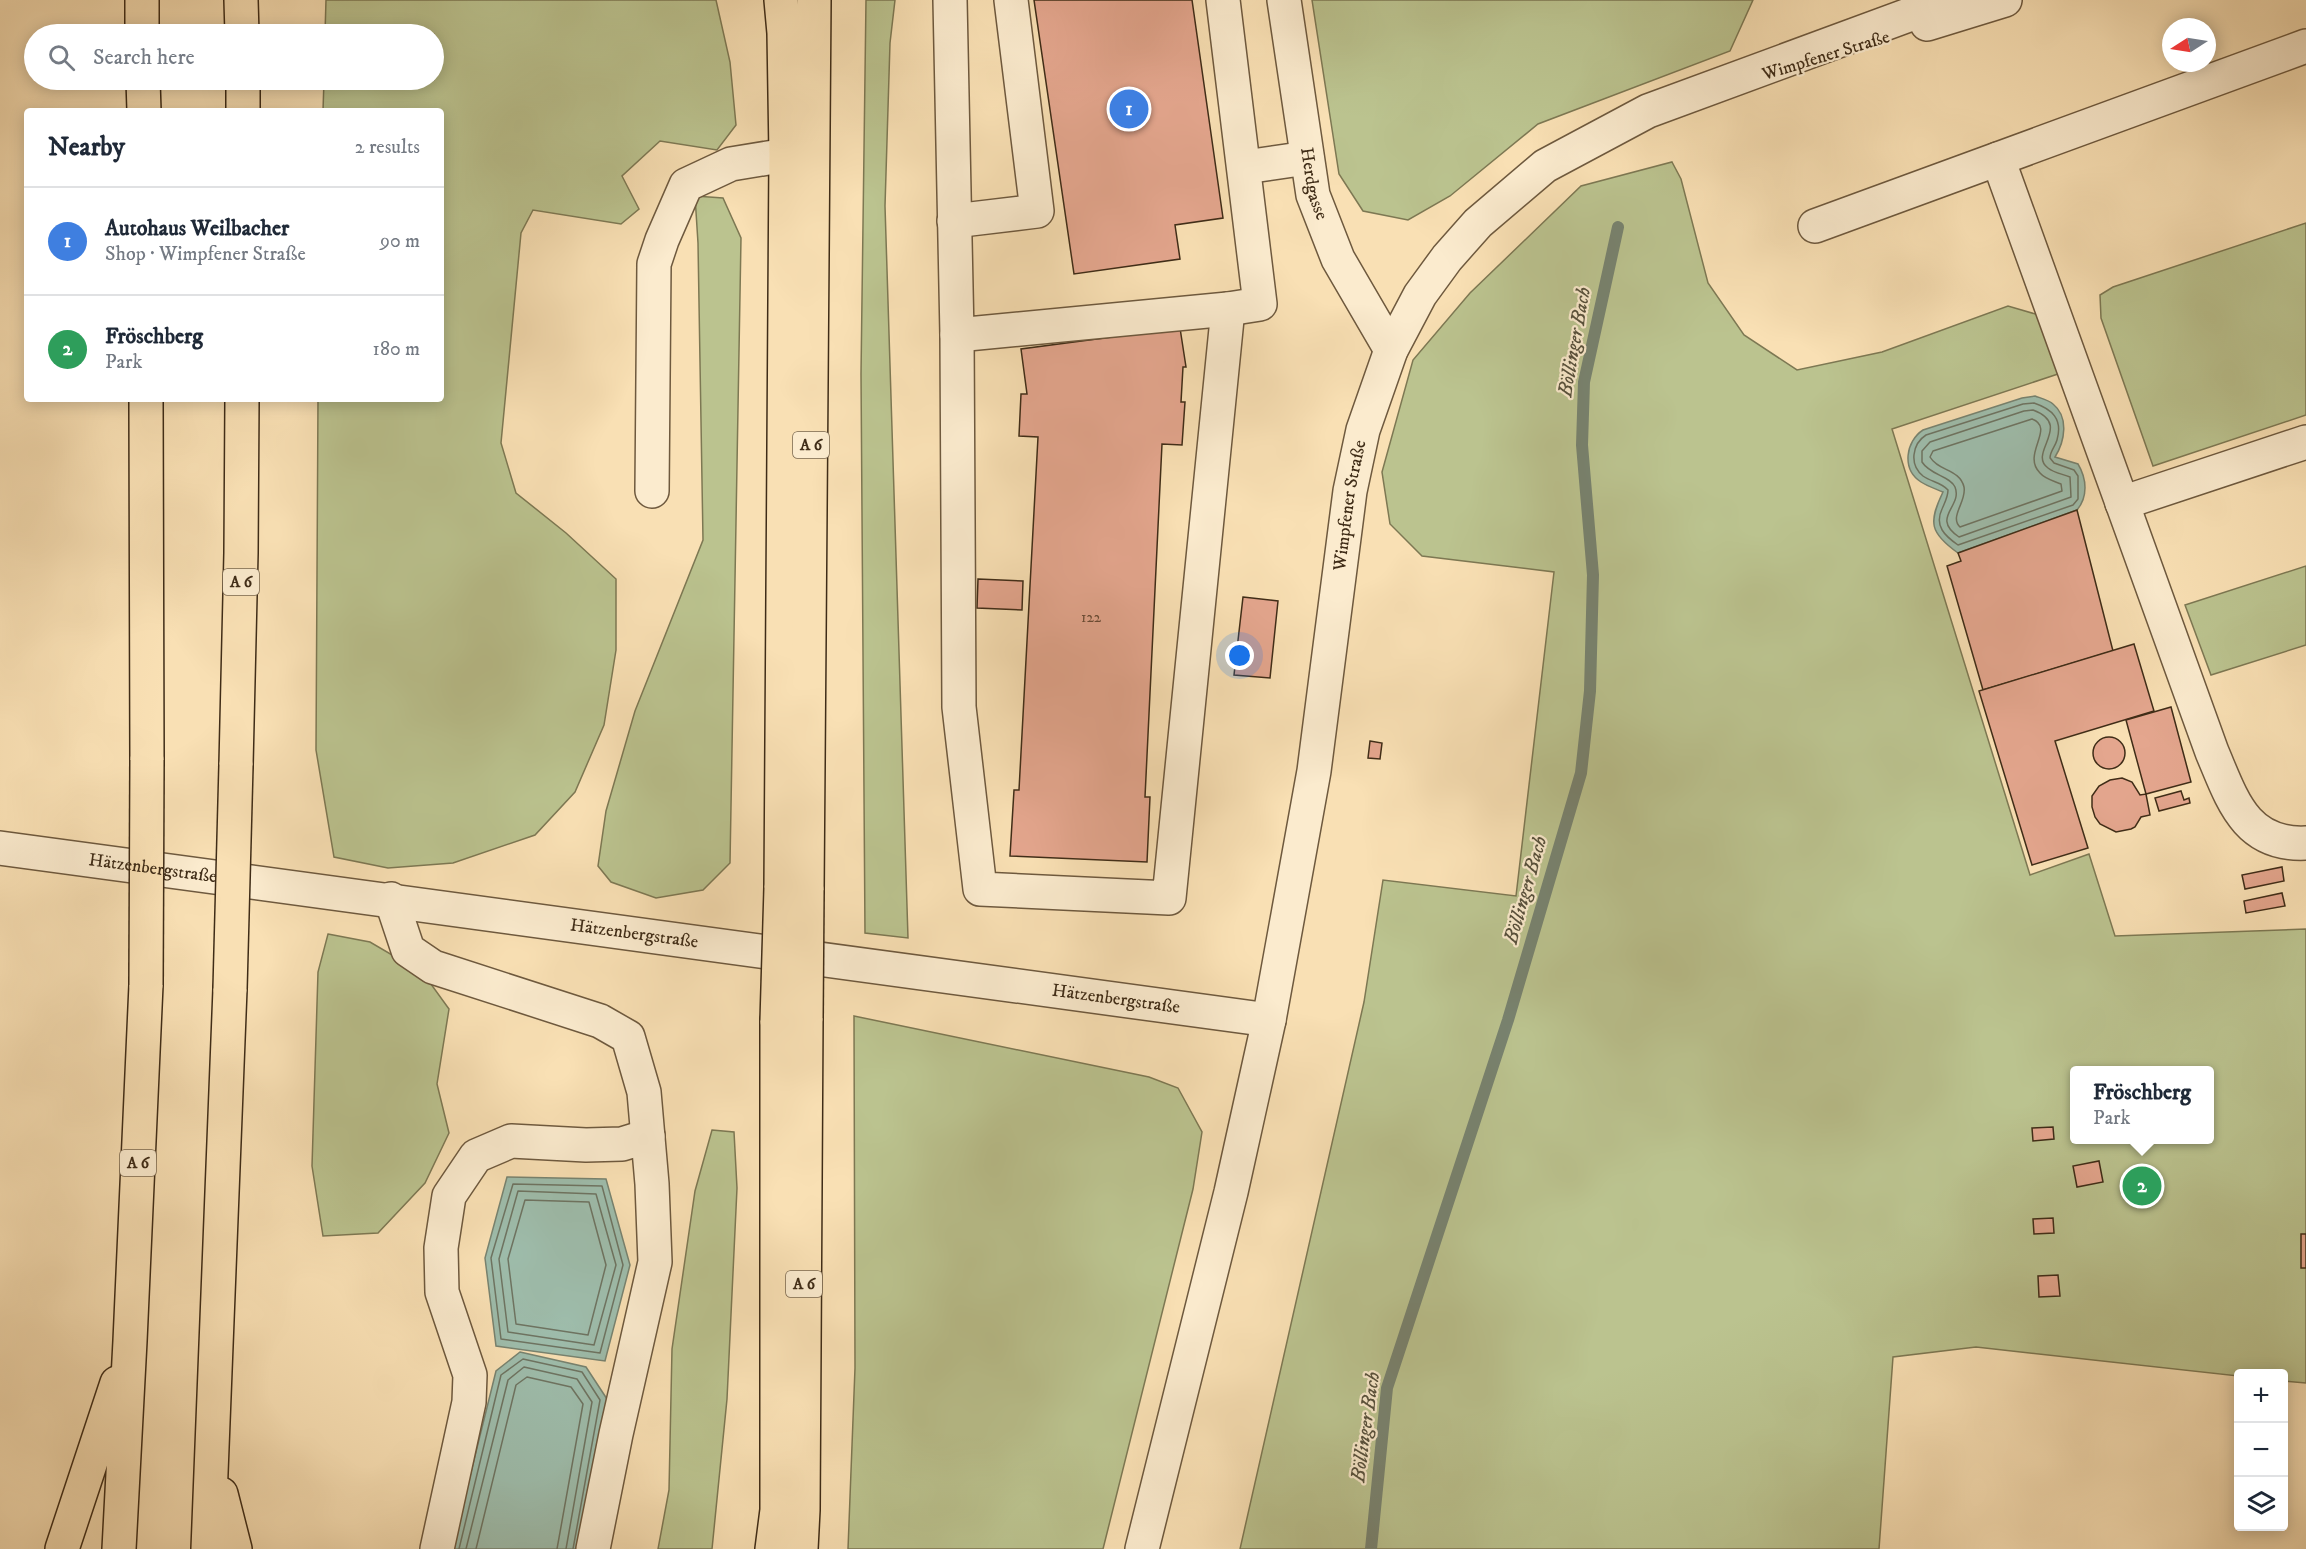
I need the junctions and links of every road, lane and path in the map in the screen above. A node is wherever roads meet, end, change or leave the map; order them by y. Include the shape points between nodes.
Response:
1 (142, 0) edge
2 (241, 0) edge
3 (781, 0) edge
4 (814, 0) edge
5 (950, 0) edge
6 (1011, 0) edge
7 (1223, 0) edge
8 (1284, 0) edge
9 (1949, 0) edge
10 (2005, 0) edge
11 (142, 24) edge
12 (242, 24) edge
13 (2306, 46) edge
14 (143, 90) edge
15 (243, 90) edge
16 (144, 108) edge
17 (243, 108) edge
18 (1648, 111) junction
19 (786, 155) junction
20 (1307, 159) junction
21 (1998, 159) junction
22 (1245, 167) junction
23 (954, 221) junction
24 (1815, 226) dead end
25 (1228, 309) junction
26 (957, 334) junction
27 (1391, 350) junction
28 (146, 402) edge
29 (242, 402) edge
30 (2306, 442) edge
31 (652, 491) dead end
32 (2122, 503) junction
33 (2306, 843) edge
34 (0, 848) edge
35 (794, 889) junction
36 (391, 899) junction
37 (791, 1020) junction
38 (1269, 1020) junction
39 (648, 1136) junction
40 (130, 1341) junction
41 (213, 1463) junction
42 (62, 1549) edge
43 (119, 1549) edge
44 (208, 1549) edge
45 (235, 1549) edge
46 (436, 1549) edge
47 (593, 1549) edge
48 (772, 1549) edge
49 (801, 1549) edge
50 (1142, 1549) edge

1 - 11 highway
2 - 12 highway
3 - 19 highway
4 - 35 highway, A 6
5 - 23 street
6 - 23 street via 1037,211
7 - 22 street
8 - 20 street, Herdgasse
9 - 18 street, Wimpfener Straße
10 - 18 street, Wimpfener Straße
13 - 21 street
14 - 16 highway
15 - 17 highway
18 - 27 street, Wimpfener Straße via 1545,166 1478,223 1420,295
19 - 31 street via 731,164 686,185 662,240 654,264
19 - 35 highway
20 - 22 street
20 - 27 street, Herdgasse via 1313,195 1338,259
21 - 24 street
21 - 32 street
22 - 25 street via 1260,304
23 - 26 street
25 - 26 street
25 - 26 street via 1169,898 980,889 959,707
27 - 38 street, Wimpfener Straße via 1362,429 1350,491 1314,771
28 - 40 highway, A 6, bridge via 146,985
29 - 41 highway, A 6, bridge via 230,989
30 - 32 street
32 - 33 street via 2234,803 2259,834 2289,844
34 - 36 street, Hätzenbergstraße
35 - 37 highway, bridge
36 - 38 street, Hätzenbergstraße
36 - 39 street via 408,950 433,967 600,1022 628,1037 644,1092
37 - 48 highway via 777,1510
37 - 49 highway, A 6
38 - 50 street, Wimpfener Straße via 1231,1192
39 - 46 street via 622,1144 511,1141 476,1156 449,1196 441,1248 442,1292 470,1375 469,1402
39 - 47 street via 655,1262
40 - 42 highway
40 - 43 highway, A 6
41 - 44 highway, A 6
41 - 45 highway

